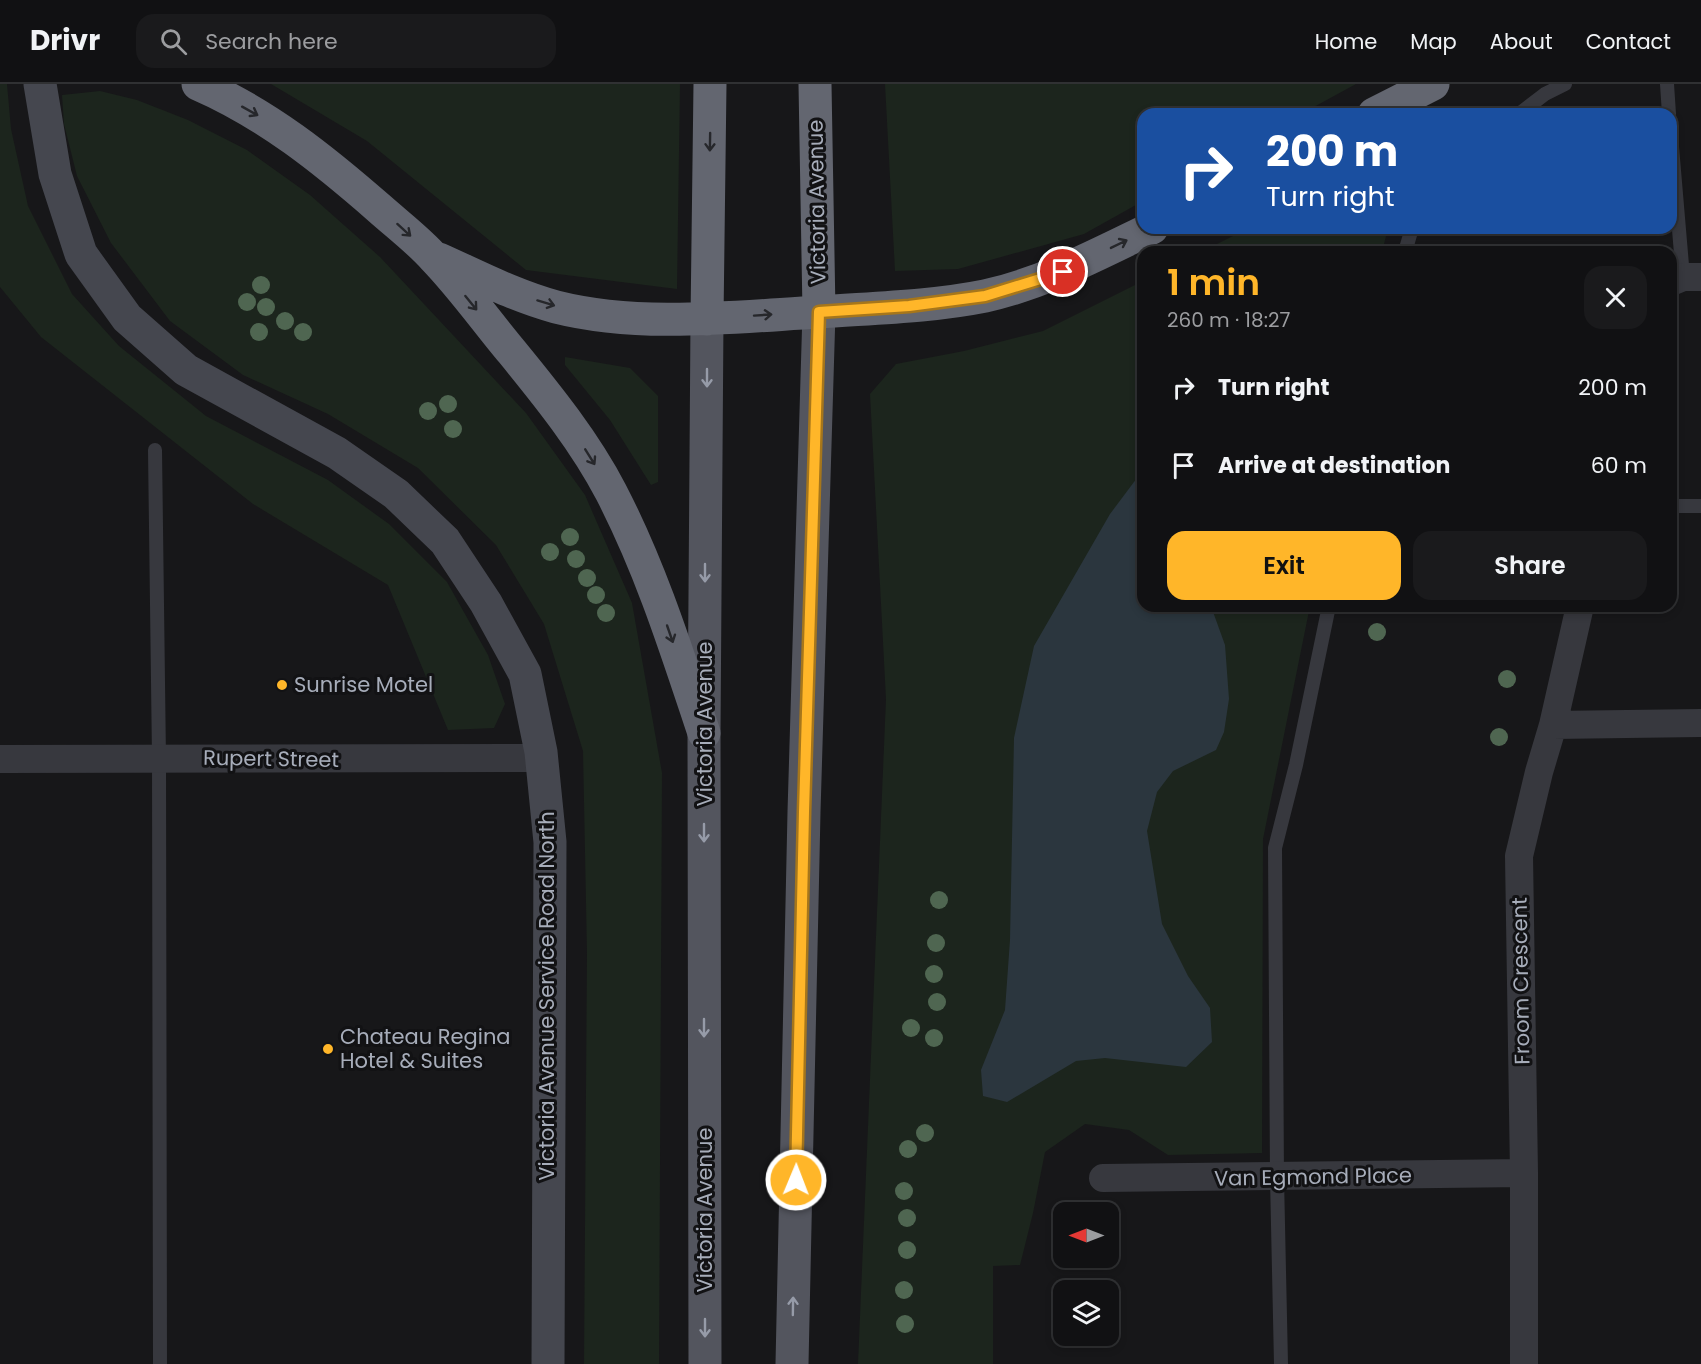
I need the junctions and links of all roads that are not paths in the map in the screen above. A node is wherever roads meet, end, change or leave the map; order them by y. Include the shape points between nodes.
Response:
1 (40, 84) edge
2 (198, 84) edge
3 (710, 84) edge
4 (815, 84) edge
5 (1433, 84) edge
6 (1565, 84) edge
7 (1667, 84) edge
8 (1386, 108) edge
9 (1527, 108) edge
10 (1669, 108) edge
11 (1677, 197) edge
12 (1140, 234) edge
13 (434, 258) junction
14 (1685, 279) edge
15 (819, 312) junction
16 (707, 319) junction
17 (155, 450) dead end
18 (1677, 506) edge
19 (1701, 506) edge
20 (1328, 612) edge
21 (1579, 612) edge
22 (1701, 723) edge
23 (1553, 725) junction
24 (704, 733) junction
25 (159, 758) junction
26 (542, 758) junction
27 (0, 759) edge
28 (1524, 1173) junction
29 (1103, 1178) dead end
30 (1277, 1178) junction
31 (160, 1364) edge
32 (548, 1364) edge
33 (705, 1364) edge
34 (792, 1364) edge
35 (1281, 1364) edge
36 (1524, 1364) edge

1 - 26 street, Victoria Avenue Service Road North via 55,174 81,254 127,318 186,370 337,453 396,494 445,541 486,603 525,674
2 -> 13 highway via 298,140
3 -> 16 highway, Victoria Avenue
4 - 15 highway, Victoria Avenue
5 - 8 highway
6 - 9 lane
7 - 10 lane
11 - 14 lane
15 -> 12 highway via 985,296 1063,272
13 -> 16 highway via 557,307 659,319
13 -> 24 highway via 574,432 611,491 668,627
16 -> 15 highway
34 -> 15 main road, Victoria Avenue
16 -> 24 main road, Victoria Avenue
17 - 25 lane
18 - 19 lane
20 - 30 lane via 1275,848
21 - 23 street, Froom Crescent
22 - 23 street
23 - 28 street, Froom Crescent via 1519,856
24 -> 33 main road, Victoria Avenue
25 - 26 street, Rupert Street
25 - 27 street, Rupert Street
25 - 31 lane
26 - 32 street, Victoria Avenue Service Road North via 550,842
28 - 30 street, Van Egmond Place
28 - 36 street, Froom Crescent
29 - 30 street, Van Egmond Place
30 - 35 lane

